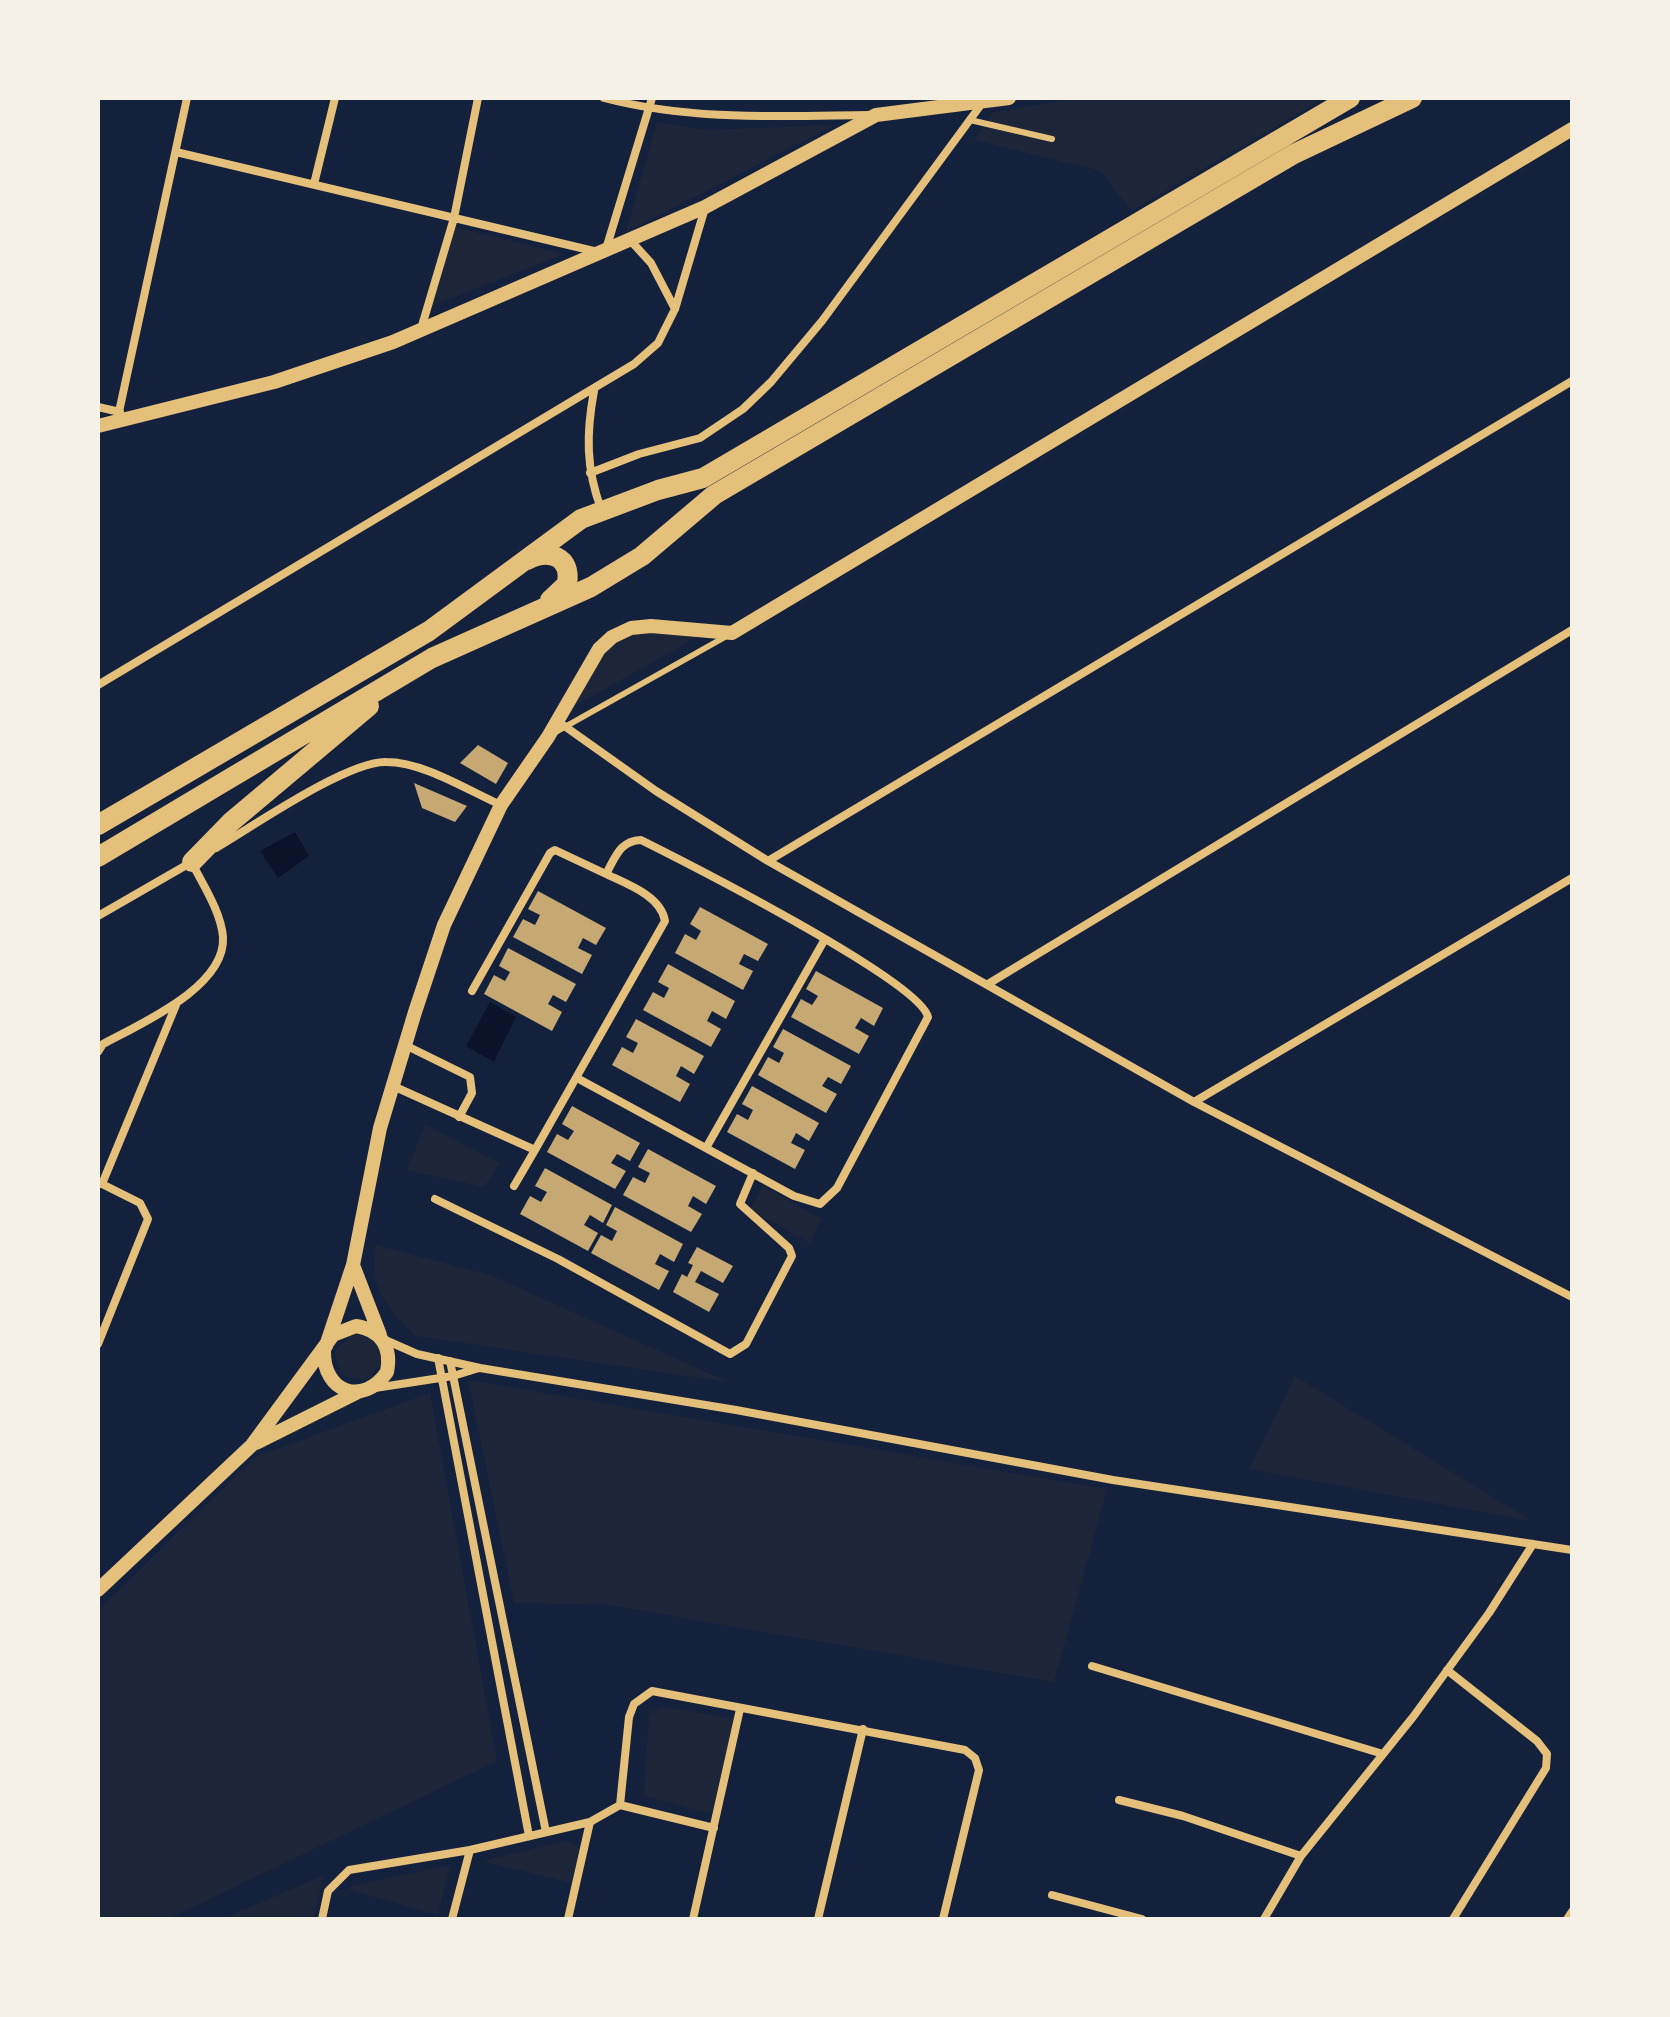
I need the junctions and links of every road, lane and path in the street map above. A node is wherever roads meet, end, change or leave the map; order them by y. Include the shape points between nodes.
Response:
1 (187, 98) edge
2 (335, 98) edge
3 (478, 98) edge
4 (604, 98) edge
5 (652, 98) edge
6 (1009, 98) edge
7 (1350, 98) edge
8 (1412, 98) edge
9 (984, 101) edge
10 (649, 109) junction
11 (876, 115) junction
12 (970, 120) junction
13 (1572, 129) edge
14 (1052, 139) dead end
15 (176, 152) junction
16 (314, 184) junction
17 (705, 207) junction
18 (454, 218) junction
19 (630, 240) junction
20 (603, 250) junction
21 (675, 309) junction
22 (421, 329) junction
23 (1572, 381) edge
24 (594, 391) junction
25 (98, 407) edge
26 (118, 417) junction
27 (98, 426) edge
28 (590, 473) junction
29 (601, 509) junction
30 (503, 573) junction
31 (523, 618) junction
32 (1572, 630) edge
33 (732, 633) junction
34 (404, 675) junction
35 (98, 685) edge
36 (561, 723) junction
37 (501, 805) junction
38 (98, 825) edge
39 (98, 857) edge
40 (768, 861) junction
41 (192, 862) junction
42 (606, 874) junction
43 (1572, 878) edge
44 (98, 916) edge
45 (825, 939) junction
46 (988, 984) junction
47 (472, 991) dead end
48 (176, 1005) junction
49 (405, 1045) junction
50 (98, 1052) edge
51 (577, 1078) junction
52 (393, 1086) junction
53 (1194, 1102) junction
54 (459, 1117) junction
55 (706, 1148) junction
56 (535, 1150) junction
57 (753, 1173) junction
58 (100, 1183) edge
59 (514, 1186) dead end
60 (435, 1199) dead end
61 (353, 1265) junction
62 (1572, 1297) edge
63 (381, 1337) junction
64 (98, 1344) edge
65 (325, 1348) junction
66 (438, 1358) junction
67 (450, 1361) junction
68 (480, 1368) junction
69 (453, 1376) junction
70 (440, 1378) junction
71 (365, 1390) junction
72 (252, 1445) junction
73 (1533, 1544) junction
74 (1572, 1550) edge
75 (98, 1590) edge
76 (1092, 1666) dead end
77 (1447, 1670) junction
78 (740, 1709) junction
79 (863, 1729) junction
80 (1383, 1754) junction
81 (1119, 1800) dead end
82 (620, 1805) junction
83 (590, 1822) junction
84 (714, 1828) junction
85 (546, 1832) junction
86 (529, 1836) junction
87 (470, 1850) junction
88 (1301, 1856) junction
89 (1052, 1895) dead end
90 (1572, 1910) edge
91 (322, 1919) edge
92 (452, 1919) edge
93 (568, 1919) edge
94 (693, 1919) edge
95 (818, 1919) edge
96 (943, 1919) edge
97 (1142, 1919) edge
98 (1264, 1919) edge
99 (1453, 1919) edge
100 (1566, 1919) edge

1 - 15 street
2 - 16 street
3 - 18 street
4 - 10 street
5 - 10 street
6 - 9 street
7 - 29 main road via 703,478
8 - 31 main road via 1294,154 714,495 642,556 591,587
9 - 11 street
9 - 12 street
10 - 11 street via 722,117
10 - 20 street
11 - 17 street
12 - 14 lane
12 - 28 street via 822,321 743,409 700,438
13 - 33 street
15 - 16 street
15 - 26 street
16 - 18 street
17 - 19 street
17 - 21 street
18 - 20 street
18 - 22 street
19 - 20 street
19 - 21 street via 651,263
20 - 22 street
21 - 24 street via 658,343
22 - 26 street via 274,382
23 - 40 street
24 - 28 street via 587,429
24 - 35 street
25 - 26 street
26 - 27 street
28 - 29 street
29 - 30 main road
30 - 31 main road via 549,552 567,569 567,584 559,594
30 - 38 main road via 429,631
31 - 34 main road
32 - 46 street
33 - 36 lane
33 - 36 street via 683,626 631,628 599,649
34 - 39 main road
34 - 41 main road via 231,822
36 - 37 street
36 - 40 street
37 - 41 street via 419,768 384,761 342,775
37 - 49 street via 444,925
40 - 46 street
41 - 44 street
41 - 48 street via 220,922 223,950 214,967
42 - 45 street via 621,846 641,840
42 - 47 street via 565,853 550,853
42 - 51 street via 644,893 663,910 665,921
43 - 53 street
45 - 55 street
45 - 57 street via 916,998 928,1017 837,1188 820,1204
46 - 53 street
48 - 50 street via 103,1044
48 - 58 street
49 - 52 street
49 - 54 street via 470,1077 472,1093
51 - 55 street
51 - 56 street
52 - 54 street
52 - 61 street
53 - 62 street
54 - 56 street
55 - 57 street
56 - 59 street
57 - 60 street via 740,1204 792,1256 746,1344 730,1354 558,1259
58 - 64 street via 140,1203 148,1219
61 - 63 street
61 - 65 street
63 - 65 street via 369,1328 343,1328
63 - 66 street
63 - 71 street via 387,1372
65 - 71 street via 330,1380 343,1389
65 - 72 street
66 - 67 street
66 - 70 street
67 - 68 street
67 - 69 street
68 - 69 street
68 - 73 street via 1113,1480
69 - 70 street
69 - 85 street
70 - 71 street
70 - 86 street
71 - 72 street
72 - 75 street
73 - 74 street
73 - 77 street
76 - 80 street
77 - 80 street
77 - 99 street via 1547,1754 1546,1768
78 - 79 street
78 - 82 street via 652,1691 643,1694 629,1717
78 - 84 street
79 - 95 street
79 - 96 street via 965,1750 975,1758 979,1770
80 - 88 street
81 - 88 street
82 - 83 street
82 - 84 street
83 - 85 street
83 - 93 street
84 - 94 street
85 - 86 street
86 - 87 street
87 - 91 street via 349,1870 328,1891
87 - 92 street
88 - 98 street
89 - 97 street
90 - 100 lane

